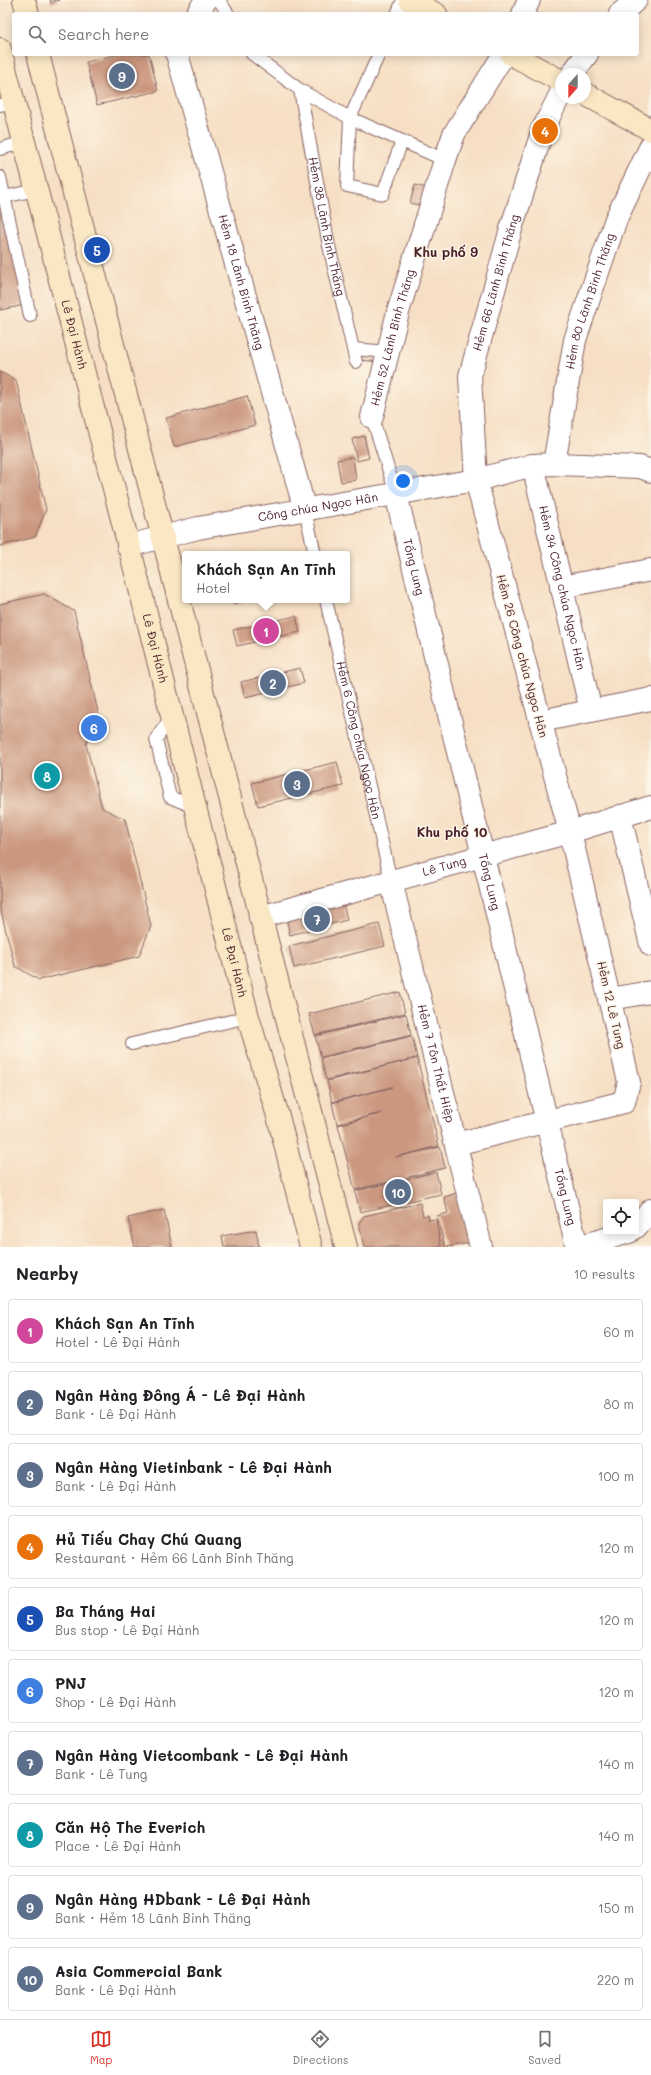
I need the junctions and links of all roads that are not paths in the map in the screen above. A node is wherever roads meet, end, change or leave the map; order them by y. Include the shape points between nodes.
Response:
1 (24, 0) edge
2 (206, 0) edge
3 (220, 0) edge
4 (529, 0) edge
5 (614, 0) edge
6 (636, 0) edge
7 (412, 1) edge
8 (27, 12) edge
9 (198, 12) edge
10 (227, 12) edge
11 (399, 12) edge
12 (432, 12) edge
13 (524, 12) edge
14 (611, 12) edge
15 (622, 12) edge
16 (0, 49) edge
17 (39, 56) edge
18 (178, 56) edge
19 (255, 56) edge
20 (378, 56) edge
21 (503, 56) edge
22 (515, 56) edge
23 (586, 56) edge
24 (576, 68) edge
25 (555, 78) edge
26 (300, 90) junction
27 (591, 97) edge
28 (7, 103) edge
29 (556, 104) edge
30 (350, 118) junction
31 (651, 130) edge
32 (402, 141) junction
33 (24, 142) junction
34 (651, 146) edge
35 (0, 148) edge
36 (445, 160) junction
37 (0, 177) edge
38 (36, 190) junction
39 (4, 197) junction
40 (30, 316) dead end
41 (353, 349) junction
42 (389, 352) junction
43 (356, 362) dead end
44 (372, 417) joint
45 (544, 464) junction
46 (651, 470) edge
47 (476, 480) junction
48 (396, 494) junction
49 (305, 510) junction
50 (163, 536) junction
51 (128, 546) junction
52 (314, 551) edge
53 (651, 570) edge
54 (561, 587) junction
55 (327, 603) edge
56 (651, 699) edge
57 (591, 711) junction
58 (540, 721) junction
59 (651, 807) edge
60 (620, 816) junction
61 (570, 832) junction
62 (482, 856) junction
63 (391, 881) junction
64 (646, 901) edge
65 (260, 917) junction
66 (651, 945) edge
67 (651, 992) edge
68 (609, 999) junction
69 (248, 1017) junction
70 (132, 1044) dead end
71 (548, 1121) junction
72 (456, 1144) junction
73 (619, 1235) edge
74 (312, 1247) edge
75 (346, 1247) edge
76 (481, 1247) edge
77 (577, 1247) edge

1 - 8 main road
2 - 9 street
3 - 10 lane
4 - 13 street
5 - 14 street
6 - 15 street
7 - 11 lane
7 - 12 main road
16 - 28 main road, Lê Đại Hành
17 - 50 main road
18 - 49 street, Hẻm 18 Lãnh Binh Thăng
19 - 26 lane
20 - 30 lane
21 - 36 street, Hẻm 52 Lãnh Binh Thăng via 454,134
22 - 25 main road
23 - 24 street
26 - 30 lane
26 - 41 lane, Hẻm 38 Lãnh Binh Thăng via 329,246
27 - 31 main road
28 - 33 main road, Lê Đại Hành
29 - 47 street, Hẻm 66 Lãnh Binh Thăng via 544,129 511,229 470,376
30 - 32 lane
30 - 32 lane via 347,186 383,194
32 - 36 lane
33 - 35 lane
33 - 38 main road, Lê Đại Hành
34 - 45 street, Hẻm 80 Lãnh Binh Thăng via 616,218 575,340
36 - 42 street, Hẻm 52 Lãnh Binh Thăng via 398,312
37 - 39 lane
38 - 39 lane
38 - 51 main road, Lê Đại Hành
39 - 40 lane
41 - 42 lane
41 - 43 lane, Hẻm 38 Lãnh Binh Thăng
42 - 44 street, Hẻm 52 Lãnh Binh Thăng
44 - 48 lane, Hẻm 52 Lãnh Binh Thăng
45 - 46 street, Công chúa Ngọc Hân via 640,467
45 - 47 street, Công chúa Ngọc Hân
45 - 54 street, Hẻm 34 Công chúa Ngọc Hân
47 - 48 street, Công chúa Ngọc Hân
47 - 58 street, Hẻm 26 Công chúa Ngọc Hân
48 - 49 street, Công chúa Ngọc Hân
48 - 62 street, Tổng Lung
49 - 50 street, Công chúa Ngọc Hân
49 - 52 lane
50 - 51 street, Công chúa Ngọc Hân
50 - 65 main road
51 - 69 main road, Lê Đại Hành
53 - 54 street
54 - 57 street, Hẻm 34 Công chúa Ngọc Hân
55 - 63 lane, Hẻm 6 Công chúa Ngọc Hân
56 - 57 street
57 - 58 street
58 - 61 street, Hẻm 26 Công chúa Ngọc Hân
59 - 60 street, Lê Tung
60 - 61 street, Lê Tung
60 - 64 street
61 - 62 street, Lê Tung
61 - 68 street, Hẻm 12 Lê Tung
62 - 63 street, Lê Tung
62 - 71 street, Tổng Lung
63 - 65 street, Lê Tung
63 - 72 street, Hẻm 7 Tôn Thất Hiệp
64 - 66 street
65 - 75 main road
67 - 68 street
68 - 71 street, Hẻm 12 Lê Tung via 629,1082 624,1102
69 - 70 lane
69 - 74 main road, Lê Đại Hành via 278,1116
71 - 72 street
71 - 77 street, Tổng Lung
72 - 76 street, Hẻm 7 Tôn Thất Hiệp
73 - 77 street

